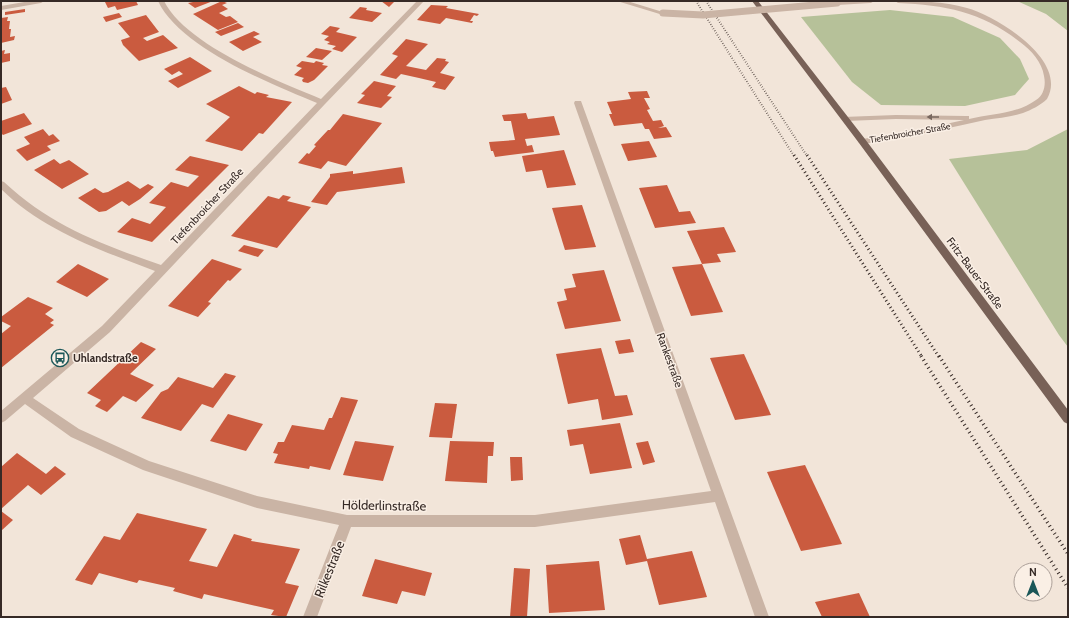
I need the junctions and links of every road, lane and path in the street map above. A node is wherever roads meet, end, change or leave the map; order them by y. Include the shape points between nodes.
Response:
1 (41, 1) edge
2 (161, 1) edge
3 (421, 1) edge
4 (620, 1) edge
5 (755, 1) edge
6 (871, 1) edge
7 (898, 1) edge
8 (1, 8) edge
9 (322, 102) junction
10 (578, 103) dead end
11 (986, 118) junction
12 (846, 119) junction
13 (862, 141) junction
14 (1, 184) edge
15 (164, 270) junction
16 (26, 398) junction
17 (1, 418) edge
18 (1068, 419) edge
19 (718, 496) junction
20 (348, 521) junction
21 (310, 617) edge
22 (762, 617) edge

1 - 8 street
2 - 9 street via 178,23 199,41 239,67
3 - 9 street, Tiefenbroicher Straße
4 - 6 street, bridge via 663,13 703,14
5 - 12 main road, Tiefenbroicher Straße
7 - 11 street, Tiefenbroicher Straße via 973,12 1019,34 1041,52 1052,69 1052,85 1044,97 1025,110
9 - 15 street, Tiefenbroicher Straße
10 - 19 street, Rankestraße
11 -> 12 street, Tiefenbroicher Straße
11 - 13 street, Tiefenbroicher Straße via 900,136
12 - 13 main road, Tiefenbroicher Straße
13 - 18 main road, Fritz-Bauer-Straße
14 - 15 street via 32,211 72,235
15 - 16 street, Tiefenbroicher Straße via 106,329
16 - 17 street, Tiefenbroicher Straße
16 - 20 street, Hölderlinstraße via 75,433 147,466 257,502
19 - 20 street, Hölderlinstraße via 535,521
19 - 22 street, Rankestraße
20 - 21 street, Rilkestraße

